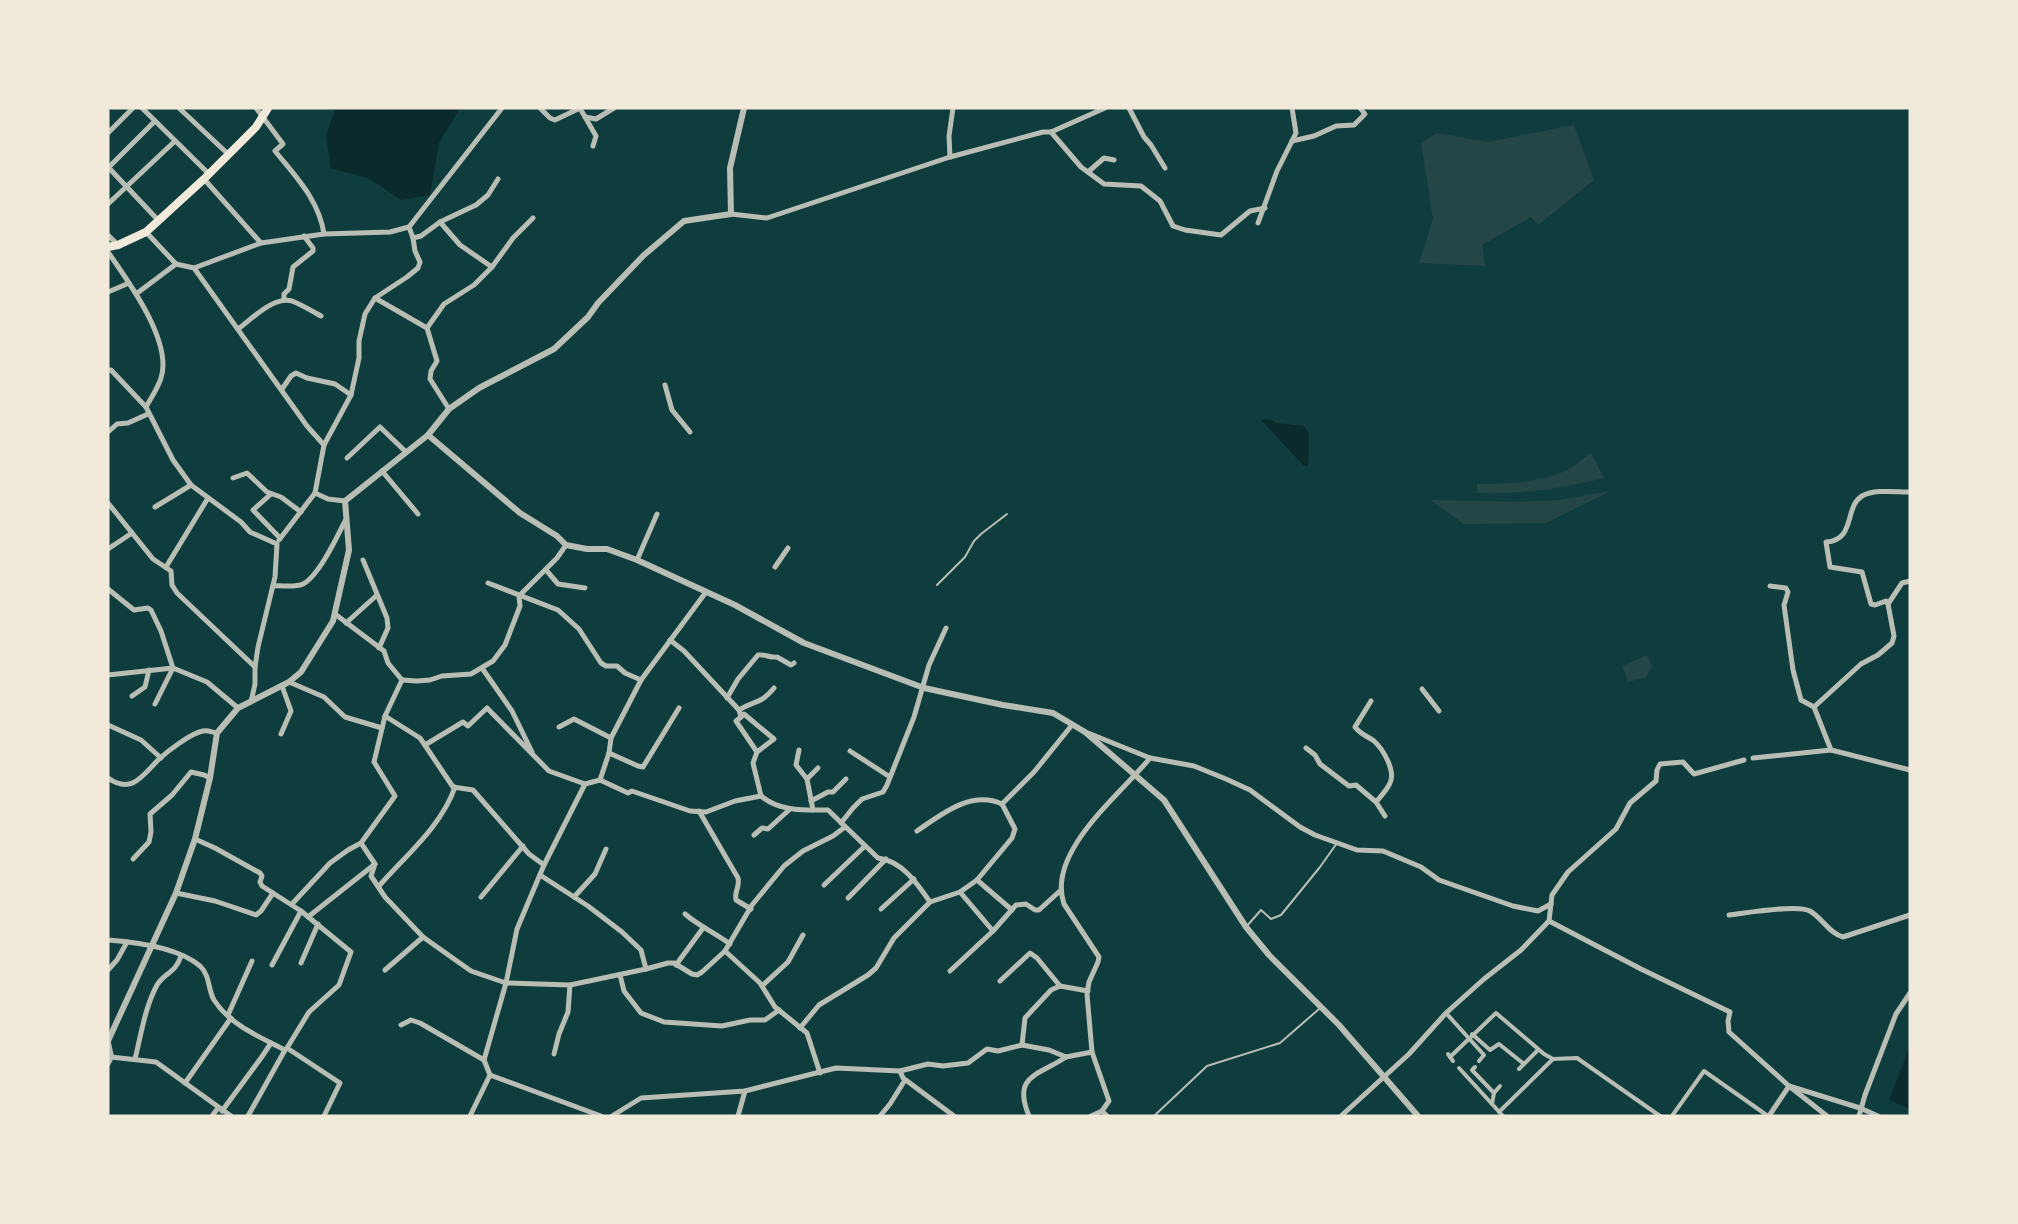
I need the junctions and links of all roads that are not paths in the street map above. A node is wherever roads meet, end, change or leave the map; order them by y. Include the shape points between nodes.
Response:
1 (132, 108) edge
2 (142, 108) edge
3 (179, 108) edge
4 (256, 108) edge
5 (502, 108) edge
6 (540, 108) edge
7 (614, 108) edge
8 (744, 108) edge
9 (952, 108) edge
10 (1105, 108) edge
11 (1129, 108) edge
12 (1292, 108) edge
13 (1360, 108) edge
14 (266, 112) edge
15 (585, 117) junction
16 (155, 121) junction
17 (1051, 132) junction
18 (108, 133) edge
19 (175, 141) junction
20 (1292, 141) junction
21 (593, 146) dead end
22 (228, 154) junction
23 (950, 157) junction
24 (1114, 159) dead end
25 (108, 168) edge
26 (1165, 168) dead end
27 (1088, 172) junction
28 (206, 176) junction
29 (498, 179) dead end
30 (126, 187) junction
31 (108, 204) edge
32 (1265, 208) junction
33 (731, 214) junction
34 (533, 218) dead end
35 (158, 220) junction
36 (440, 222) junction
37 (1258, 223) dead end
38 (409, 226) junction
39 (146, 232) junction
40 (324, 234) junction
41 (108, 235) edge
42 (303, 236) junction
43 (413, 238) junction
44 (261, 243) junction
45 (118, 246) junction
46 (108, 248) edge
47 (108, 252) edge
48 (176, 264) junction
49 (492, 267) junction
50 (194, 268) junction
51 (129, 283) junction
52 (108, 292) edge
53 (136, 294) junction
54 (375, 298) junction
55 (284, 300) junction
56 (321, 316) dead end
57 (238, 328) junction
58 (427, 328) junction
59 (108, 370) edge
60 (664, 385) dead end
61 (282, 389) junction
62 (351, 395) junction
63 (146, 407) junction
64 (449, 409) junction
65 (148, 414) junction
66 (108, 432) edge
67 (690, 432) dead end
68 (428, 435) junction
69 (324, 445) junction
70 (406, 452) junction
71 (347, 458) dead end
72 (382, 471) junction
73 (233, 478) dead end
74 (191, 485) junction
75 (1910, 492) edge
76 (271, 494) junction
77 (315, 494) junction
78 (208, 498) junction
79 (345, 501) junction
80 (108, 503) edge
81 (155, 507) dead end
82 (301, 512) junction
83 (418, 514) dead end
84 (657, 514) dead end
85 (1007, 514) dead end
86 (347, 518) junction
87 (132, 534) junction
88 (279, 541) junction
89 (566, 544) junction
90 (788, 548) dead end
91 (108, 549) edge
92 (363, 560) dead end
93 (637, 560) junction
94 (166, 567) junction
95 (775, 567) dead end
96 (546, 570) junction
97 (1910, 581) edge
98 (488, 583) dead end
99 (273, 585) junction
100 (937, 585) dead end
101 (1770, 586) dead end
102 (585, 588) dead end
103 (108, 589) edge
104 (706, 592) junction
105 (378, 596) junction
106 (519, 596) junction
107 (1888, 604) junction
108 (335, 614) junction
109 (346, 623) junction
110 (946, 628) dead end
111 (670, 640) junction
112 (380, 648) junction
113 (794, 663) dead end
114 (255, 667) junction
115 (173, 668) junction
116 (482, 668) junction
117 (149, 670) junction
118 (108, 675) edge
119 (402, 680) junction
120 (641, 680) junction
121 (286, 684) junction
122 (774, 688) dead end
123 (924, 688) junction
124 (1422, 689) dead end
125 (132, 696) dead end
126 (727, 698) junction
127 (1371, 700) dead end
128 (251, 702) junction
129 (155, 704) dead end
130 (1814, 706) junction
131 (238, 708) junction
132 (679, 708) dead end
133 (1439, 711) dead end
134 (740, 713) junction
135 (385, 716) junction
136 (108, 724) edge
137 (1072, 724) junction
138 (560, 727) dead end
139 (382, 728) junction
140 (1085, 732) junction
141 (217, 733) junction
142 (281, 734) dead end
143 (611, 738) junction
144 (425, 745) junction
145 (1306, 748) dead end
146 (799, 750) dead end
147 (1831, 750) junction
148 (849, 751) dead end
149 (757, 752) junction
150 (609, 753) junction
151 (534, 756) junction
152 (161, 758) junction
153 (1150, 758) junction
154 (1753, 759) dead end
155 (1744, 760) dead end
156 (818, 768) dead end
157 (1910, 770) edge
158 (890, 777) junction
159 (1135, 777) junction
160 (108, 778) edge
161 (210, 778) junction
162 (807, 779) junction
163 (846, 779) dead end
164 (600, 780) junction
165 (585, 784) junction
166 (455, 787) junction
167 (761, 796) junction
168 (811, 801) junction
169 (1376, 802) junction
170 (1002, 804) junction
171 (790, 809) junction
172 (813, 810) junction
173 (699, 811) junction
174 (1385, 816) dead end
175 (843, 825) junction
176 (916, 831) dead end
177 (754, 835) dead end
178 (195, 839) junction
179 (1337, 842) junction
180 (361, 843) junction
181 (523, 846) junction
182 (865, 846) junction
183 (606, 849) dead end
184 (133, 859) dead end
185 (886, 859) junction
186 (375, 864) junction
187 (544, 865) junction
188 (540, 875) junction
189 (914, 879) junction
190 (977, 880) junction
191 (824, 885) dead end
192 (379, 886) junction
193 (1061, 890) junction
194 (960, 892) junction
195 (176, 893) junction
196 (273, 893) junction
197 (481, 897) dead end
198 (574, 897) junction
199 (848, 898) dead end
200 (930, 902) junction
201 (292, 904) junction
202 (1551, 904) junction
203 (752, 909) junction
204 (881, 909) dead end
205 (1012, 910) junction
206 (301, 911) junction
207 (685, 914) dead end
208 (1729, 915) dead end
209 (1910, 915) edge
210 (308, 917) junction
211 (1549, 921) junction
212 (318, 924) junction
213 (1246, 927) junction
214 (703, 928) junction
215 (993, 931) junction
216 (803, 935) dead end
217 (423, 937) junction
218 (108, 940) edge
219 (127, 942) junction
220 (730, 944) junction
221 (152, 947) junction
222 (724, 951) junction
223 (181, 956) junction
224 (252, 961) dead end
225 (301, 963) dead end
226 (272, 965) dead end
227 (676, 965) junction
228 (646, 969) junction
229 (108, 970) edge
230 (385, 970) dead end
231 (950, 971) dead end
232 (620, 975) junction
233 (1000, 981) dead end
234 (506, 983) junction
235 (570, 985) junction
236 (762, 986) junction
237 (1060, 986) junction
238 (1088, 991) junction
239 (1910, 993) edge
240 (1321, 1007) junction
241 (779, 1010) junction
242 (1446, 1013) junction
243 (230, 1017) junction
244 (401, 1025) dead end
245 (800, 1028) junction
246 (1473, 1034) junction
247 (1468, 1038) junction
248 (108, 1042) edge
249 (270, 1043) junction
250 (1022, 1045) junction
251 (286, 1049) junction
252 (1490, 1050) junction
253 (1539, 1050) junction
254 (1092, 1052) junction
255 (554, 1054) dead end
256 (1484, 1055) junction
257 (1450, 1057) dead end
258 (1066, 1058) junction
259 (135, 1059) junction
260 (1552, 1059) junction
261 (109, 1060) edge
262 (484, 1060) junction
263 (1479, 1061) dead end
264 (1524, 1064) junction
265 (1475, 1067) dead end
266 (1459, 1068) dead end
267 (1519, 1069) dead end
268 (900, 1071) junction
269 (820, 1073) junction
270 (490, 1075) junction
271 (1384, 1076) junction
272 (905, 1080) junction
273 (185, 1083) junction
274 (1500, 1086) dead end
275 (1790, 1086) junction
276 (746, 1091) junction
277 (1494, 1093) junction
278 (1492, 1105) junction
279 (1860, 1108) junction
280 (220, 1109) junction
281 (1102, 1111) junction
282 (1499, 1112) junction
283 (212, 1116) edge
284 (231, 1116) edge
285 (248, 1116) edge
286 (324, 1116) edge
287 (470, 1116) edge
288 (601, 1116) edge
289 (612, 1116) edge
290 (738, 1116) edge
291 (880, 1116) edge
292 (954, 1116) edge
293 (1029, 1116) edge
294 (1091, 1116) edge
295 (1107, 1116) edge
296 (1154, 1116) edge
297 (1341, 1116) edge
298 (1418, 1116) edge
299 (1503, 1116) edge
300 (1660, 1116) edge
301 (1672, 1116) edge
302 (1768, 1116) edge
303 (1827, 1116) edge
304 (1859, 1116) edge
305 (1878, 1116) edge

1 - 18 street
2 - 16 street
3 - 22 street
4 - 14 street
5 - 38 street
6 - 15 street via 555,120 578,108
7 - 15 street via 596,119
8 - 33 street via 730,168
9 - 23 street
10 - 17 street
11 - 26 street
12 - 20 street via 1296,130
13 - 20 street via 1365,114 1354,125 1336,126
14 - 22 main road
14 - 40 street via 283,144 275,151 315,203
15 - 21 street via 597,136
16 - 19 street
16 - 25 street
17 - 23 street
17 - 27 street
19 - 28 street
19 - 30 street
20 - 32 street
22 - 28 main road
23 - 33 street via 767,218
24 - 27 street via 1104,158
25 - 30 street
27 - 32 street via 1104,184 1141,186 1160,201 1173,226 1185,230 1221,235 1250,211
28 - 35 main road
28 - 44 street
29 - 36 street via 488,195 476,204
30 - 31 street
30 - 35 street
32 - 37 street
33 - 64 street via 684,221 644,255 554,349 479,388
34 - 49 street
35 - 39 main road
36 - 43 street
36 - 49 street via 460,245
38 - 40 street via 390,232
38 - 43 street
39 - 45 main road
39 - 48 street
40 - 42 street
41 - 45 street
42 - 44 street
42 - 55 street via 313,251 293,267
43 - 54 street via 418,268
44 - 50 street
45 - 46 main road
47 - 51 street
48 - 50 street
48 - 53 street
49 - 58 street via 474,285 444,304
50 - 57 street
51 - 52 street
51 - 53 street
53 - 63 street via 164,356 162,378
54 - 58 street
54 - 62 street via 365,314
55 - 56 street
55 - 57 street
57 - 61 street
58 - 64 street via 437,361 430,379
59 - 63 street
60 - 67 street via 670,407
61 - 62 street via 296,374 335,384
61 - 69 street
62 - 69 street
63 - 65 street
64 - 68 street
65 - 66 street via 117,424
65 - 74 street
68 - 70 street
68 - 89 street via 520,513
69 - 77 street
70 - 71 street via 380,428
70 - 72 street
72 - 79 street
72 - 83 street
73 - 76 street via 247,473
74 - 78 street
74 - 81 street
75 - 107 street via 1864,495 1854,505 1849,524 1839,538 1826,542 1830,567 1862,572 1871,604
76 - 82 street
76 - 88 street via 253,510
77 - 79 street
77 - 82 street
78 - 88 street via 250,532
78 - 94 street
79 - 86 street
80 - 87 street
82 - 88 street
84 - 93 street
85 - 100 lane via 974,541 965,557
86 - 99 street via 309,579 300,585
86 - 108 street via 349,550
87 - 91 street
87 - 94 street via 153,559
88 - 99 street
89 - 93 street via 607,549
89 - 96 street
90 - 95 street
92 - 105 street
93 - 104 street
94 - 114 street via 171,571 177,593
96 - 102 street via 558,584
96 - 106 street
97 - 107 street via 1902,583
98 - 106 street
99 - 114 street
101 - 130 street via 1786,588 1788,592 1784,605 1793,670 1801,700
103 - 115 street via 134,610 151,610
104 - 111 street
104 - 123 street via 804,643
105 - 109 street
105 - 112 street via 388,628
106 - 116 street via 506,645
106 - 120 street via 558,610 579,629 601,663 617,666
107 - 130 street via 1892,643 1861,664
108 - 109 street
108 - 121 street via 301,672
109 - 112 street
110 - 123 street via 929,665
111 - 120 street
111 - 126 street
112 - 119 street
113 - 126 street via 758,655
114 - 128 street
115 - 117 street
115 - 129 street
115 - 131 street via 207,682
116 - 119 street via 453,677
116 - 151 street via 512,711
117 - 118 street
117 - 125 street via 145,687
119 - 135 street
120 - 143 street
121 - 128 street
121 - 139 street via 324,697 345,717
121 - 142 street via 291,711
122 - 134 street
123 - 137 street via 1053,713
123 - 158 street
124 - 133 street
126 - 134 street
127 - 169 street via 1355,727 1379,746 1387,758 1392,778
128 - 131 street
130 - 147 street
131 - 141 street
132 - 150 street via 643,767
134 - 149 street via 736,721
134 - 149 street via 774,739
135 - 139 street
135 - 144 street
136 - 152 street via 141,740
137 - 140 street
137 - 170 street via 1034,772
138 - 143 street via 574,719
139 - 180 street via 374,762 395,796
140 - 153 street
140 - 159 street
141 - 152 street via 205,730 195,734
141 - 161 street
143 - 150 street
144 - 151 street via 463,722 468,726 487,708
144 - 166 street
145 - 169 street via 1323,767 1349,786 1356,785
146 - 162 street via 796,765
147 - 154 street
147 - 157 street
148 - 158 street
149 - 167 street via 753,763
150 - 164 street
151 - 165 street via 549,771
152 - 160 street via 130,784
153 - 159 street
153 - 179 street via 1194,766 1226,779 1250,790 1300,827
155 - 202 street via 1694,774 1683,762 1660,764 1656,781 1633,799 1611,834 1568,873 1552,895
156 - 162 street
158 - 175 street via 883,792 862,799
159 - 193 street via 1084,831 1065,868
159 - 213 street via 1164,800
161 - 178 street
161 - 184 street via 191,772 151,812 149,843
162 - 168 street
163 - 168 street via 834,792
164 - 165 street
164 - 173 street via 628,793
165 - 187 street
166 - 181 street via 473,790
166 - 192 street via 426,836
167 - 171 street
167 - 173 street
168 - 172 street
169 - 174 street
170 - 176 street via 973,800 947,810
170 - 190 street via 1015,829
171 - 172 street
171 - 177 street via 768,829 762,828
172 - 175 street via 828,810
173 - 203 street via 738,878 736,900
175 - 182 street
175 - 203 street via 833,836 792,858
178 - 195 street
178 - 196 street via 260,873 260,884
179 - 202 street via 1357,850 1383,851 1421,867 1439,880 1513,906 1538,911
179 - 213 lane via 1281,915 1271,919 1261,910
180 - 186 street
180 - 201 street via 330,863
181 - 187 street
181 - 197 street
182 - 185 street via 878,858
182 - 191 street
183 - 198 street via 595,874
185 - 189 street
185 - 199 street
186 - 192 street via 371,876
186 - 210 street
187 - 188 street
188 - 198 street
188 - 234 street via 517,929
189 - 200 street
189 - 204 street
190 - 194 street
190 - 205 street
192 - 217 street
193 - 205 street via 1039,910 1023,904
193 - 238 street via 1064,904 1099,957
194 - 200 street
194 - 215 street
195 - 196 street via 256,915
195 - 221 street
196 - 201 street
198 - 228 street via 641,950
200 - 245 street via 894,938 876,968 819,1005
201 - 206 street
202 - 211 street
203 - 220 street
205 - 215 street
206 - 210 street
206 - 226 street
207 - 214 street
208 - 209 street via 1807,909 1843,937
210 - 212 street
211 - 242 street
211 - 275 street via 1730,1012 1729,1032
212 - 225 street
212 - 251 street via 351,952 339,985 309,1012
213 - 240 street
214 - 220 street
214 - 227 street
215 - 231 street
216 - 236 street via 788,962
217 - 230 street
217 - 234 street via 471,971
218 - 219 street
219 - 221 street
219 - 229 street
220 - 222 street
221 - 223 street
221 - 248 street
222 - 227 street via 697,975
222 - 236 street
223 - 243 street via 204,971 214,1001
223 - 259 street via 155,990
224 - 243 street
227 - 228 street via 668,963
228 - 232 street
232 - 235 street
232 - 241 street via 624,991 641,1013 664,1022 722,1026 765,1020
233 - 237 street via 1030,953
234 - 235 street
234 - 262 street
235 - 255 street via 568,1012
236 - 241 street
237 - 238 street
237 - 250 street via 1026,1015
238 - 254 street
239 - 279 street via 1896,1014
240 - 271 street
240 - 296 lane via 1280,1043 1207,1066
241 - 245 street
242 - 247 street
242 - 271 street via 1430,1035
243 - 249 street
243 - 273 street
244 - 262 street via 411,1020 420,1023
245 - 269 street via 807,1033
246 - 247 street
246 - 252 street
246 - 253 street via 1496,1012
247 - 256 street
247 - 257 street
248 - 261 street
249 - 251 street
249 - 280 street
250 - 258 street
250 - 268 street via 998,1051 987,1049 968,1063
251 - 285 street
251 - 286 street via 340,1083
252 - 256 street
252 - 264 street via 1498,1044
253 - 260 street
253 - 264 street
254 - 258 street
254 - 281 street via 1109,1101
256 - 263 street
258 - 293 street via 1027,1081 1024,1098
259 - 261 street
259 - 273 street via 156,1062
260 - 282 street
260 - 300 street via 1577,1058
262 - 270 street
264 - 267 street
265 - 277 street via 1472,1070
266 - 278 street
268 - 269 street via 836,1068
268 - 272 street
269 - 276 street
270 - 287 street
270 - 288 street
271 - 297 street
271 - 298 street
272 - 291 street
272 - 292 street
273 - 280 street
274 - 277 street
275 - 279 street
275 - 302 street
275 - 303 street
276 - 289 street via 642,1098
276 - 290 street
277 - 278 street
278 - 282 street
279 - 304 street
279 - 305 street
280 - 283 street
280 - 284 street
281 - 294 street
281 - 295 street
282 - 299 street
301 - 302 street via 1704,1071

